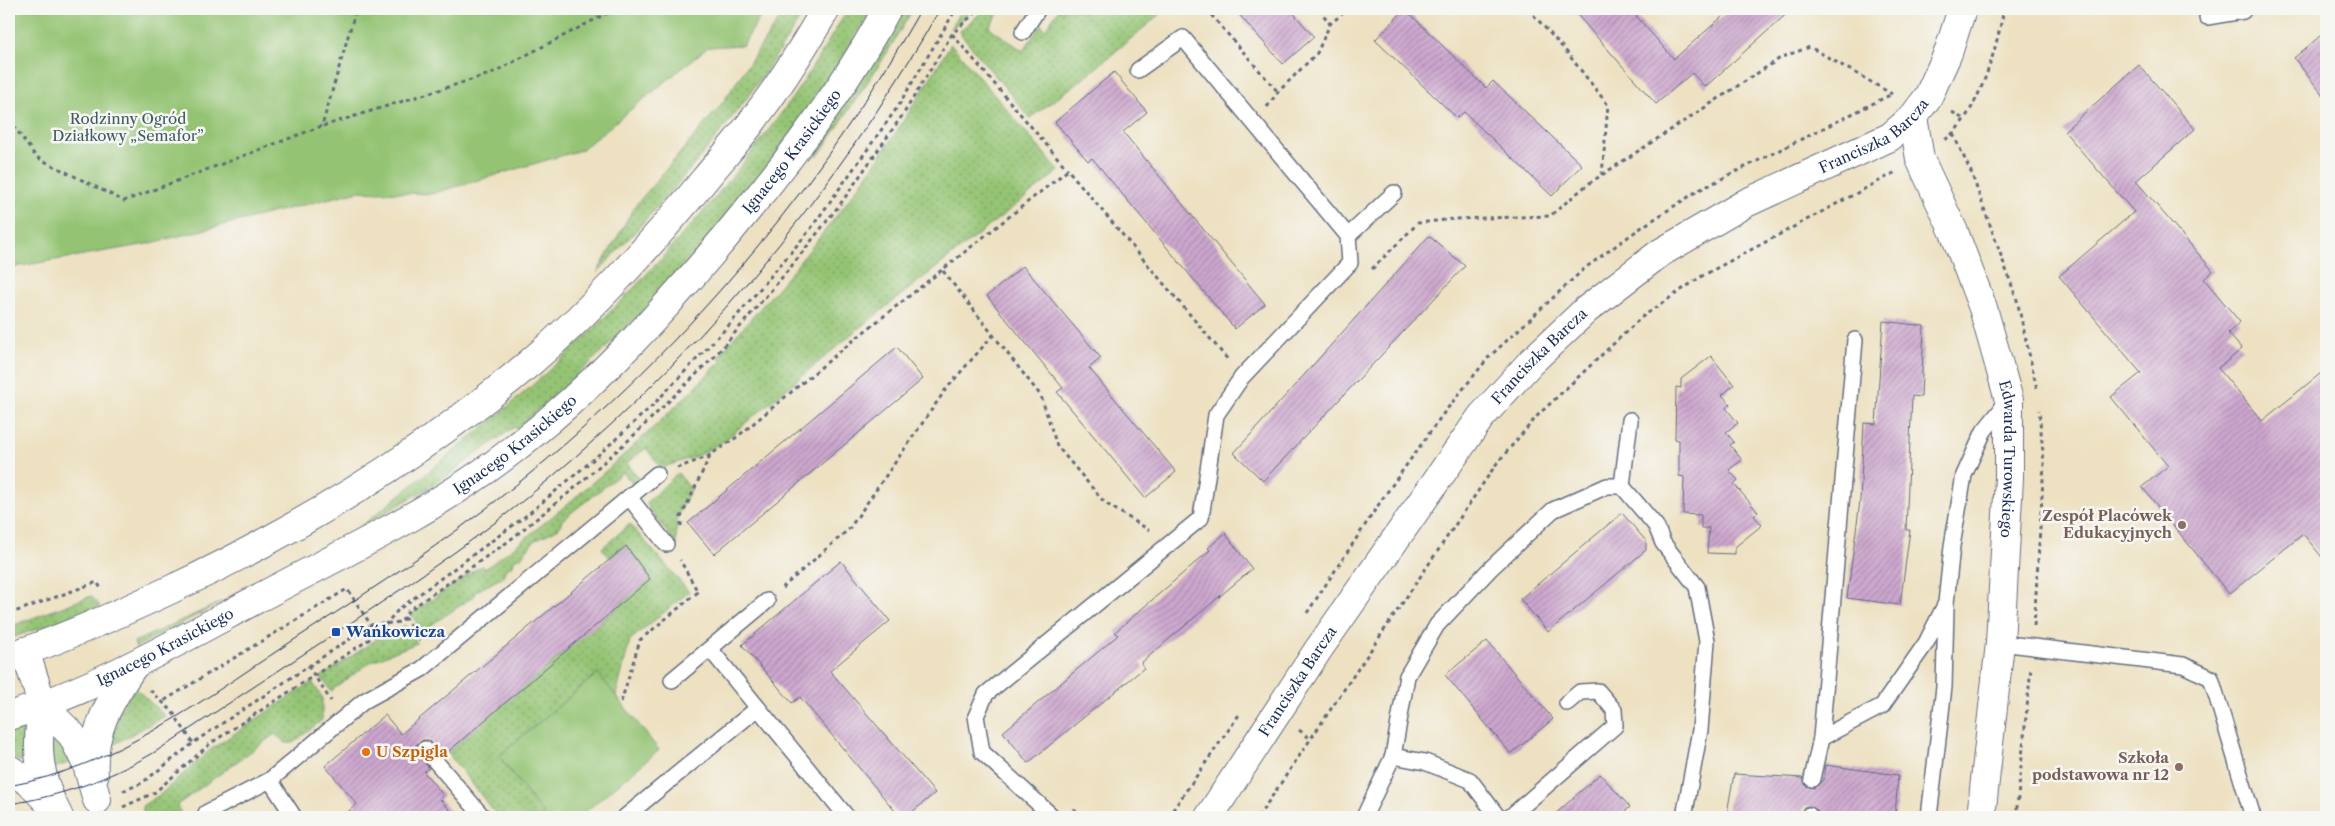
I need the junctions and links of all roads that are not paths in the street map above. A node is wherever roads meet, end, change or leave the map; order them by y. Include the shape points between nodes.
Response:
1 (826, 9) edge
2 (887, 9) edge
3 (1038, 9) edge
4 (1962, 9) edge
5 (2243, 9) edge
6 (2208, 17) dead end
7 (1023, 32) dead end
8 (1138, 70) dead end
9 (1914, 117) junction
10 (1394, 193) dead end
11 (1348, 236) junction
12 (1855, 340) dead end
13 (2008, 400) junction
14 (1630, 420) dead end
15 (657, 474) road end
16 (1622, 486) junction
17 (629, 498) junction
18 (666, 544) road end
19 (768, 602) road end
20 (1946, 603) junction
21 (2000, 643) junction
22 (710, 649) junction
23 (17, 654) edge
24 (134, 665) junction
25 (672, 680) dead end
26 (1567, 704) dead end
27 (43, 706) junction
28 (758, 708) junction
29 (9, 716) edge
30 (1821, 738) junction
31 (425, 749) dead end
32 (1393, 756) junction
33 (9, 769) edge
34 (1812, 779) dead end
35 (270, 780) junction
36 (109, 804) edge
37 (842, 815) edge
38 (58, 816) edge
39 (208, 817) edge
40 (294, 817) edge
41 (483, 817) edge
42 (626, 817) edge
43 (1053, 817) edge
44 (1210, 817) edge
45 (1364, 817) edge
46 (1498, 817) edge
47 (1510, 817) edge
48 (1684, 817) edge
49 (1929, 817) edge
50 (1981, 817) edge
51 (2253, 817) edge

1 - 23 street via 759,114 681,209 608,290 533,360 472,409 358,488 219,567 114,616
2 - 24 street, Ignacego Krasickiego via 786,164 694,277 613,362 547,422 499,461 419,512
3 - 7 lane
4 - 9 street, Franciszka Barcza via 1948,53 1928,97
5 - 6 lane
8 - 11 lane via 1182,38
9 - 13 street, Edwarda Turowskiego via 1920,158 1954,232 1983,308
9 - 44 street, Franciszka Barcza via 1890,137 1746,203 1660,254 1586,310 1531,362 1476,425 1318,650
10 - 11 lane
11 - 43 lane via 1350,263 1242,377 1216,414 1201,518 986,694 976,716 982,752
12 - 30 lane
13 - 20 lane via 1984,431 1964,475
13 - 21 street, Edwarda Turowskiego via 2009,478
14 - 16 lane
15 - 17 lane
16 - 32 lane via 1607,486 1552,510 1437,625 1407,676
16 - 48 lane via 1656,526 1663,543 1697,587 1707,641 1700,730
17 - 18 lane
17 - 35 lane via 422,669 364,701
19 - 22 lane
20 - 30 lane via 1926,643 1882,706
20 - 49 lane via 1944,687
21 - 50 street, Edwarda Turowskiego
21 - 51 lane via 2183,665 2211,678
22 - 25 lane
22 - 28 lane
23 - 27 street
24 - 27 street, Ignacego Krasickiego
24 - 36 street via 109,702 98,732 94,762
26 - 47 lane via 1580,692 1598,691 1614,710 1615,726
27 - 29 street, Ignacego Krasickiego
27 - 36 street via 72,735
27 - 38 street via 38,757
28 - 37 lane
28 - 42 lane
30 - 34 lane
31 - 41 lane
32 - 45 lane
32 - 46 lane via 1425,762 1470,780
33 - 38 street via 45,797
35 - 39 lane via 206,812
35 - 40 lane

